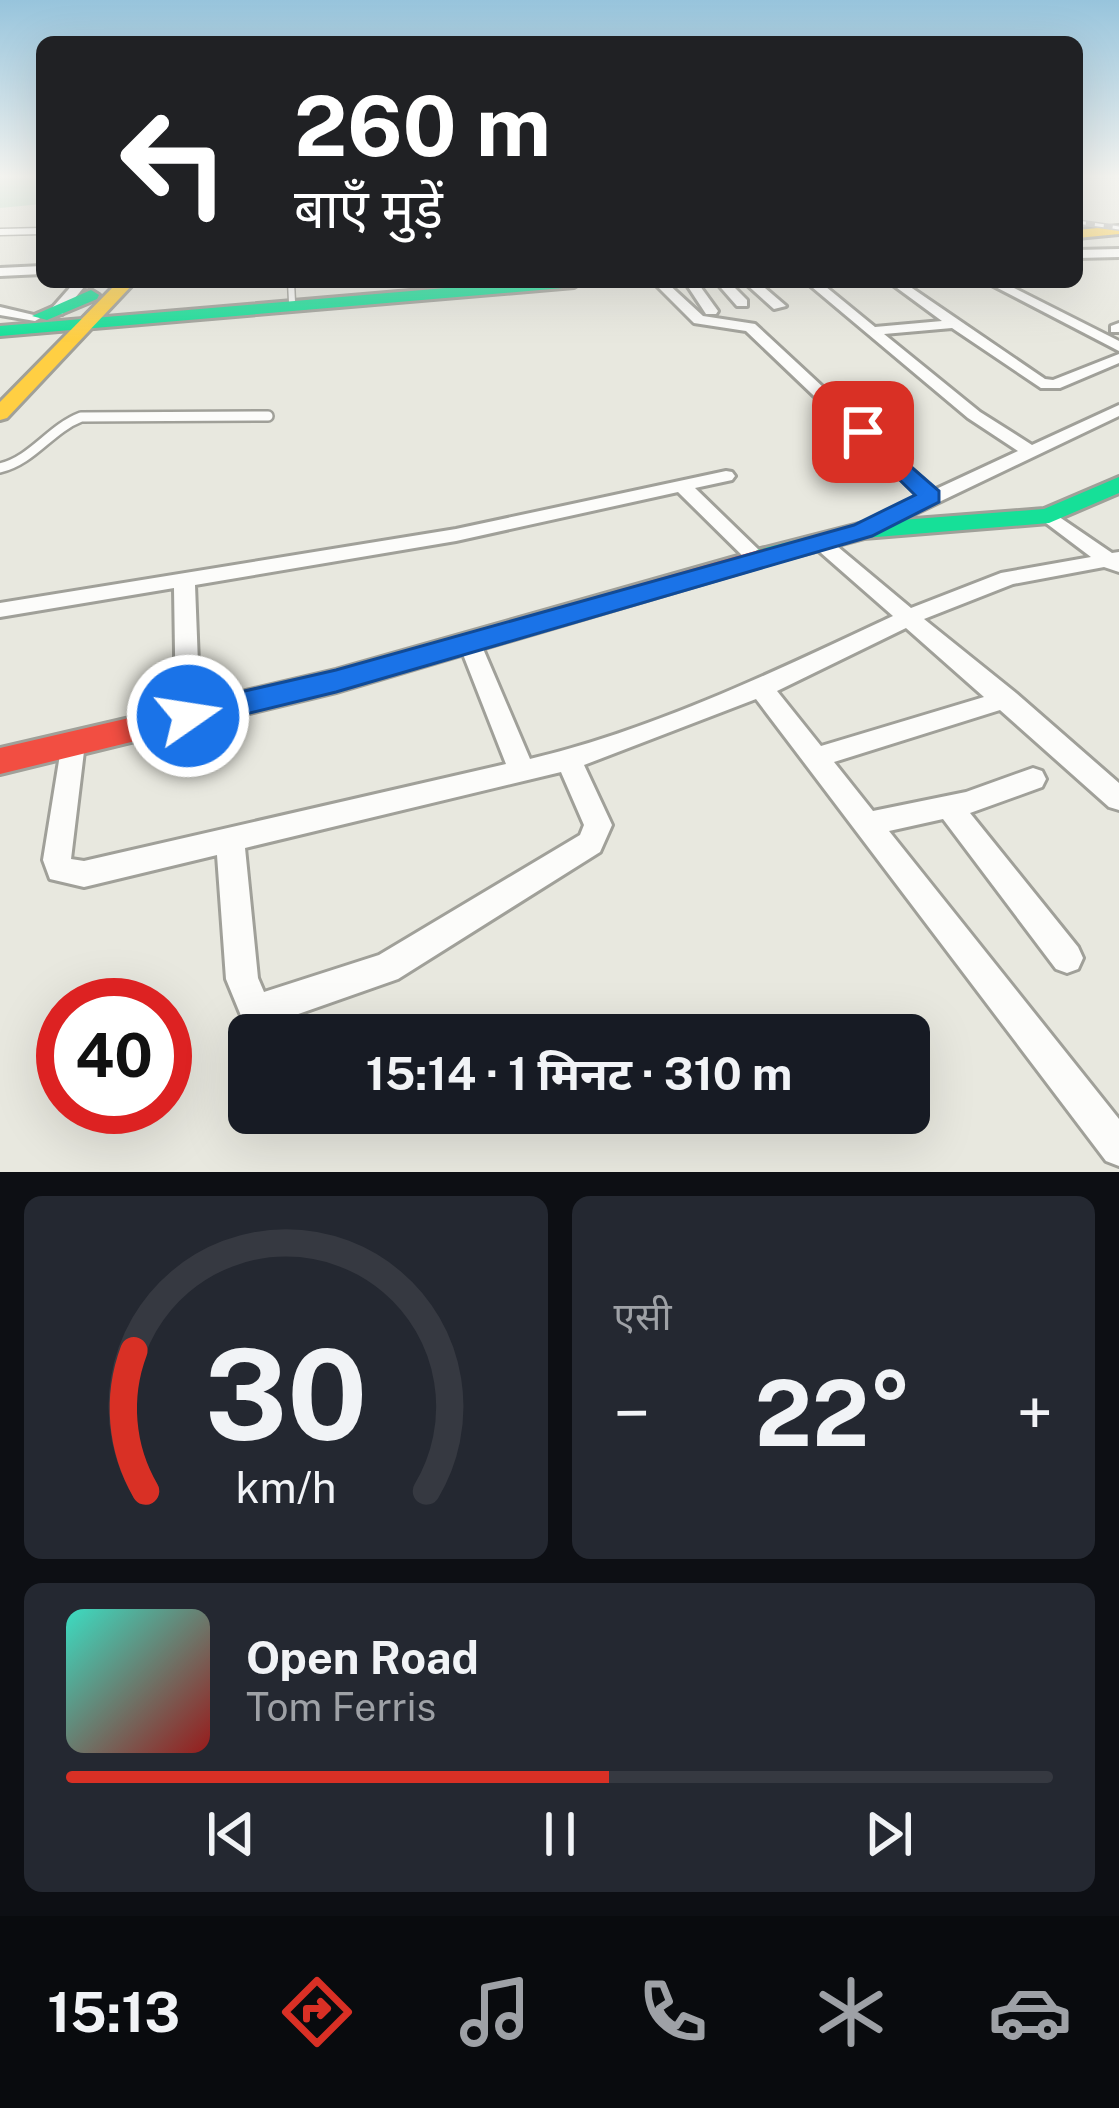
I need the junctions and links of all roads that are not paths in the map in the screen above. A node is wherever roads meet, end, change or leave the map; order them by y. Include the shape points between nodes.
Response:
1 (36, 231) edge
2 (0, 232) edge
3 (1117, 245) edge
4 (1083, 247) edge
5 (1083, 249) edge
6 (36, 270) edge
7 (1119, 270) edge
8 (16, 271) junction
9 (0, 272) edge
10 (0, 286) edge
11 (113, 288) edge
12 (465, 288) edge
13 (665, 288) edge
14 (695, 288) edge
15 (728, 288) edge
16 (757, 288) edge
17 (820, 288) edge
18 (903, 288) edge
19 (1004, 288) edge
20 (429, 290) edge
21 (291, 292) edge
22 (742, 303) dead end
23 (779, 306) dead end
24 (711, 311) dead end
25 (52, 315) edge
26 (952, 325) junction
27 (876, 331) junction
28 (1119, 347) edge
29 (1119, 358) edge
30 (33, 359) junction
31 (0, 389) edge
32 (1119, 410) edge
33 (0, 414) edge
34 (268, 416) dead end
35 (1028, 450) junction
36 (0, 468) edge
37 (726, 476) dead end
38 (1119, 484) edge
39 (682, 486) junction
40 (931, 496) junction
41 (1049, 516) junction
42 (863, 531) junction
43 (819, 541) junction
44 (758, 560) junction
45 (1116, 562) edge
46 (184, 583) junction
47 (0, 610) edge
48 (911, 616) junction
49 (470, 644) junction
50 (761, 688) junction
51 (1007, 699) junction
52 (188, 716) junction
53 (72, 743) junction
54 (815, 758) junction
55 (0, 760) edge
56 (569, 760) junction
57 (522, 772) junction
58 (1033, 779) dead end
59 (1119, 799) edge
60 (948, 806) junction
61 (867, 824) junction
62 (230, 839) junction
63 (1067, 958) dead end
64 (1119, 1148) edge

1 - 2 lane
3 - 4 main road
5 - 7 street
6 - 8 street
8 - 9 street
8 - 10 street
11 - 25 main road
12 - 20 main road
13 - 40 street via 699,320 750,327
14 - 24 street
15 - 22 street
16 - 23 street
17 - 27 street
18 - 26 street
19 - 28 street
20 - 21 main road
20 - 25 main road via 130,320
21 - 25 main road
25 - 30 main road
25 - 30 main road via 21,342
25 - 33 main road
26 - 27 street
26 - 29 street via 1041,383
27 - 35 street
30 - 31 main road
32 - 35 street
34 - 36 lane via 81,417 22,462
35 - 40 street
37 - 39 street
38 - 41 main road
39 - 44 street
39 - 46 street
40 - 42 street
41 - 42 main road
41 - 45 street
42 - 43 main road
43 - 44 main road
43 - 48 street
44 - 49 main road
45 - 48 street via 1025,574
46 - 47 street
46 - 52 street
48 - 50 street
48 - 51 street
49 - 52 main road
49 - 57 street
50 - 54 street
50 - 56 street
51 - 54 street
51 - 59 street
52 - 53 main road
53 - 55 main road
53 - 62 street via 60,870 84,874
54 - 61 street
56 - 57 street
56 - 62 street via 598,825 590,843 387,968 267,1009 254,1006 242,980
57 - 62 street
58 - 60 street
60 - 61 street
60 - 63 street
61 - 64 street

